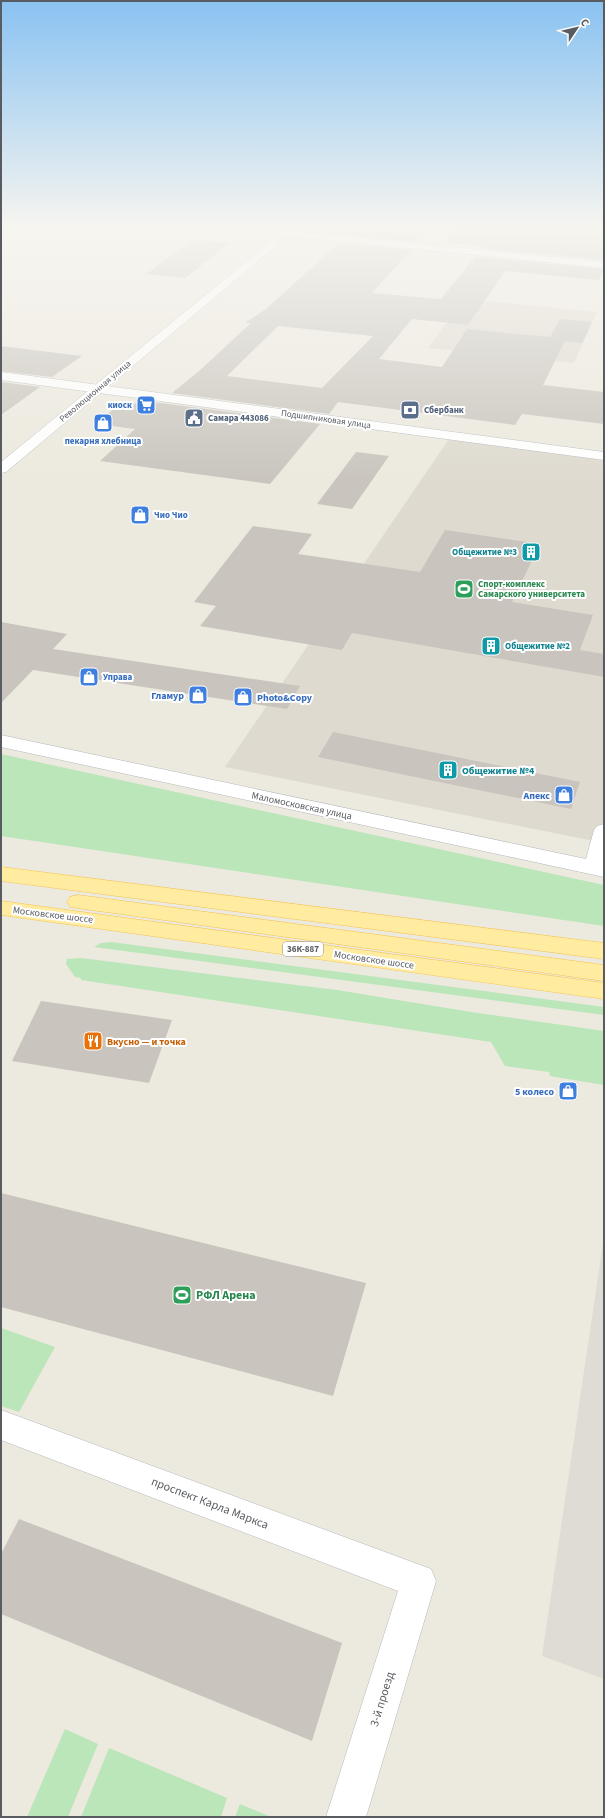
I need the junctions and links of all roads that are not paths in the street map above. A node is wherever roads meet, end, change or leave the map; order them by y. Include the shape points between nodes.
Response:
1 (191, 312) edge
2 (1, 376) edge
3 (97, 389) junction
4 (604, 456) edge
5 (1, 470) edge
6 (1, 741) edge
7 (604, 830) edge
8 (599, 869) edge
9 (1, 874) edge
10 (1, 892) edge
11 (1, 908) edge
12 (604, 951) edge
13 (604, 974) edge
14 (604, 991) edge
15 (1, 1425) edge
16 (418, 1582) joint
17 (346, 1817) edge

1 - 3 street, Революционная улица
2 - 3 street, Подшипниковая улица
3 - 4 street, Подшипниковая улица
3 - 5 street, Революционная улица
6 - 8 street, Маломосковская улица
7 - 8 street
9 - 12 main road
10 - 13 main road, Московское шоссе / 36К-887
11 - 14 main road, Московское шоссе / 36К-887 via 103,920
15 - 16 street, проспект Карла Маркса
16 - 17 street, 3-й проезд

